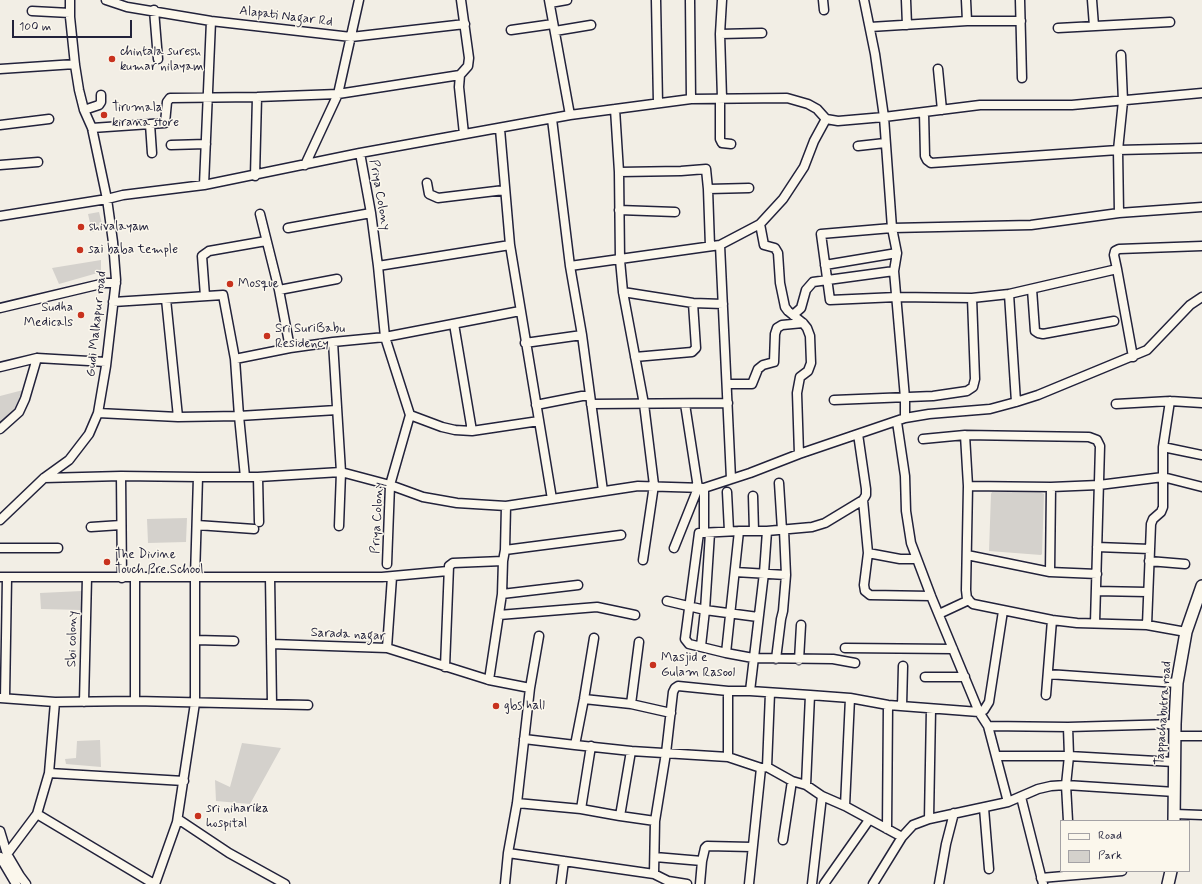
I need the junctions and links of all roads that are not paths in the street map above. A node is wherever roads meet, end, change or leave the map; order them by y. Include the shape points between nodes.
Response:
1 (70, 0) edge
2 (106, 0) edge
3 (359, 0) edge
4 (461, 0) edge
5 (567, 0) edge
6 (656, 0) edge
7 (690, 0) edge
8 (722, 0) edge
9 (823, 0) edge
10 (864, 0) edge
11 (906, 0) edge
12 (966, 0) edge
13 (1020, 0) edge
14 (1092, 0) edge
15 (550, 2) edge
16 (154, 10) junction
17 (824, 10) dead end
18 (32, 11) dead end
19 (70, 13) junction
20 (211, 21) junction
21 (967, 21) junction
22 (1021, 21) junction
23 (1170, 22) dead end
24 (465, 24) junction
25 (591, 25) dead end
26 (907, 25) junction
27 (1094, 26) junction
28 (870, 27) junction
29 (554, 28) junction
30 (1058, 28) dead end
31 (511, 30) dead end
32 (762, 33) dead end
33 (720, 34) junction
34 (351, 37) junction
35 (1121, 55) dead end
36 (158, 59) dead end
37 (75, 64) junction
38 (0, 69) edge
39 (938, 69) dead end
40 (460, 75) junction
41 (1022, 78) dead end
42 (1202, 93) edge
43 (338, 94) junction
44 (101, 95) dead end
45 (257, 98) junction
46 (691, 98) junction
47 (721, 98) junction
48 (208, 99) junction
49 (1123, 101) junction
50 (658, 103) junction
51 (615, 109) junction
52 (84, 110) junction
53 (942, 110) junction
54 (924, 112) junction
55 (570, 115) junction
56 (884, 117) junction
57 (49, 119) dead end
58 (552, 119) junction
59 (826, 119) junction
60 (150, 124) junction
61 (0, 125) edge
62 (92, 128) junction
63 (500, 129) junction
64 (464, 134) junction
65 (885, 143) junction
66 (206, 144) junction
67 (731, 144) dead end
68 (170, 145) dead end
69 (858, 146) dead end
70 (1202, 148) edge
71 (1118, 150) junction
72 (152, 153) dead end
73 (360, 153) junction
74 (38, 162) dead end
75 (305, 165) junction
76 (0, 166) edge
77 (619, 172) junction
78 (255, 176) junction
79 (426, 183) dead end
80 (204, 185) junction
81 (749, 188) dead end
82 (504, 190) junction
83 (708, 190) junction
84 (108, 199) junction
85 (1202, 207) edge
86 (619, 210) junction
87 (675, 212) dead end
88 (371, 213) junction
89 (1119, 213) junction
90 (260, 214) dead end
91 (0, 216) edge
92 (760, 224) junction
93 (288, 228) dead end
94 (892, 228) junction
95 (266, 242) junction
96 (720, 245) junction
97 (510, 246) junction
98 (710, 246) junction
99 (1202, 246) edge
100 (897, 253) junction
101 (620, 260) junction
102 (825, 265) junction
103 (378, 266) junction
104 (570, 266) junction
105 (1117, 269) junction
106 (894, 271) junction
107 (337, 279) dead end
108 (828, 281) junction
109 (116, 283) junction
110 (1032, 289) junction
111 (280, 290) junction
112 (623, 292) junction
113 (1009, 294) junction
114 (205, 296) junction
115 (897, 297) junction
116 (1202, 297) edge
117 (972, 298) junction
118 (166, 299) junction
119 (113, 302) junction
120 (693, 303) junction
121 (723, 304) junction
122 (0, 308) edge
123 (520, 311) junction
124 (793, 315) junction
125 (1114, 320) dead end
126 (803, 322) junction
127 (454, 324) junction
128 (582, 335) junction
129 (385, 337) junction
130 (333, 342) junction
131 (526, 343) junction
132 (290, 348) junction
133 (635, 357) junction
134 (1133, 357) junction
135 (37, 358) junction
136 (235, 359) junction
137 (106, 362) junction
138 (0, 367) edge
139 (727, 384) junction
140 (905, 398) junction
141 (591, 400) junction
142 (834, 400) dead end
143 (1170, 401) junction
144 (1016, 402) junction
145 (728, 403) junction
146 (1202, 403) edge
147 (644, 404) junction
148 (684, 404) junction
149 (1116, 404) dead end
150 (536, 405) junction
151 (337, 410) junction
152 (98, 413) junction
153 (410, 415) junction
154 (239, 416) junction
155 (178, 417) junction
156 (901, 420) junction
157 (539, 421) junction
158 (0, 429) edge
159 (472, 431) junction
160 (858, 434) junction
161 (965, 435) junction
162 (923, 439) dead end
163 (1163, 447) junction
164 (799, 454) junction
165 (1202, 455) edge
166 (341, 472) junction
167 (121, 476) junction
168 (246, 477) junction
169 (258, 477) junction
170 (1163, 477) junction
171 (44, 478) junction
172 (198, 478) junction
173 (731, 479) junction
174 (779, 484) dead end
175 (390, 485) junction
176 (654, 485) junction
177 (1099, 485) junction
178 (968, 486) junction
179 (1051, 487) junction
180 (1202, 487) edge
181 (701, 488) junction
182 (603, 491) junction
183 (727, 492) dead end
184 (753, 496) dead end
185 (552, 499) junction
186 (863, 500) junction
187 (506, 506) junction
188 (0, 520) edge
189 (121, 525) junction
190 (197, 525) junction
191 (338, 526) dead end
192 (91, 527) dead end
193 (783, 530) junction
194 (729, 531) junction
195 (739, 531) junction
196 (754, 531) junction
197 (766, 531) junction
198 (707, 533) junction
199 (621, 535) dead end
200 (1097, 547) junction
201 (0, 548) edge
202 (58, 548) dead end
203 (674, 548) dead end
204 (1150, 549) junction
205 (505, 550) junction
206 (868, 553) junction
207 (967, 555) junction
208 (917, 559) junction
209 (643, 560) dead end
210 (503, 561) junction
211 (1149, 561) junction
212 (387, 564) dead end
213 (1184, 564) dead end
214 (448, 571) junction
215 (735, 572) junction
216 (1050, 572) junction
217 (764, 574) junction
218 (1097, 574) junction
219 (786, 575) junction
220 (3, 577) edge
221 (87, 577) junction
222 (196, 577) junction
223 (270, 577) junction
224 (392, 577) junction
225 (122, 578) junction
226 (135, 578) junction
227 (578, 585) dead end
228 (1202, 586) edge
229 (1096, 591) junction
230 (1147, 592) junction
231 (502, 594) junction
232 (931, 596) junction
233 (969, 600) junction
234 (667, 601) dead end
235 (1198, 605) edge
236 (690, 606) junction
237 (705, 610) junction
238 (1003, 611) junction
239 (499, 614) junction
240 (731, 614) junction
241 (938, 614) junction
242 (635, 615) dead end
243 (758, 617) junction
244 (1052, 620) junction
245 (1095, 623) junction
246 (802, 625) dead end
247 (1146, 625) junction
248 (1186, 632) junction
249 (539, 636) dead end
250 (594, 638) dead end
251 (196, 640) junction
252 (234, 641) dead end
253 (639, 642) dead end
254 (271, 644) junction
255 (700, 646) junction
256 (387, 648) junction
257 (844, 648) dead end
258 (953, 649) junction
259 (726, 653) junction
260 (753, 658) junction
261 (776, 659) junction
262 (799, 660) junction
263 (855, 663) dead end
264 (903, 666) dead end
265 (445, 667) junction
266 (1048, 674) junction
267 (924, 677) dead end
268 (965, 678) junction
269 (489, 680) junction
270 (1177, 683) junction
271 (530, 688) junction
272 (728, 691) junction
273 (750, 691) junction
274 (770, 693) junction
275 (810, 695) junction
276 (1046, 695) dead end
277 (2, 698) edge
278 (850, 698) junction
279 (584, 699) junction
280 (135, 701) junction
281 (55, 702) junction
282 (84, 702) junction
283 (195, 703) junction
284 (272, 704) junction
285 (630, 704) junction
286 (308, 705) dead end
287 (888, 705) junction
288 (902, 706) junction
289 (931, 709) junction
290 (979, 712) junction
291 (671, 713) junction
292 (1175, 724) junction
293 (988, 726) junction
294 (1068, 727) junction
295 (1175, 736) junction
296 (1202, 736) edge
297 (524, 738) junction
298 (575, 746) junction
299 (591, 746) junction
300 (630, 751) junction
301 (666, 753) junction
302 (996, 756) junction
303 (1069, 756) junction
304 (728, 757) junction
305 (1174, 762) junction
306 (764, 768) junction
307 (50, 773) junction
308 (184, 781) junction
309 (792, 781) junction
310 (806, 785) junction
311 (1066, 785) junction
312 (1175, 792) junction
313 (822, 796) junction
314 (1021, 797) junction
315 (1008, 802) junction
316 (517, 803) junction
317 (846, 806) junction
318 (984, 808) junction
319 (581, 809) junction
320 (954, 813) junction
321 (37, 814) junction
322 (620, 816) junction
323 (1202, 816) edge
324 (1174, 817) edge
325 (178, 819) junction
326 (929, 819) junction
327 (869, 820) junction
328 (1068, 820) edge
329 (656, 821) junction
330 (887, 829) junction
331 (0, 831) edge
332 (902, 837) junction
333 (783, 840) dead end
334 (752, 848) junction
335 (508, 853) junction
336 (4, 855) edge
337 (656, 857) junction
338 (564, 861) junction
339 (702, 861) junction
340 (989, 869) dead end
341 (1098, 872) edge
342 (1171, 872) edge
343 (1073, 873) edge
344 (654, 874) junction
345 (15, 881) edge
346 (1042, 881) edge
347 (26, 884) edge
348 (154, 884) edge
349 (285, 884) edge
350 (505, 884) edge
351 (561, 884) edge
352 (687, 884) edge
353 (700, 884) edge
354 (749, 884) edge
355 (812, 884) edge
356 (824, 884) edge
357 (873, 884) edge
358 (938, 884) edge
359 (1168, 884) edge

1 - 19 street, Gudi Malkapur road
2 - 16 street, Alapati Nagar Rd
3 - 34 street
4 - 24 street
5 - 15 street
6 - 50 street
7 - 46 street
8 - 33 street
9 - 17 street
10 - 28 street
11 - 26 street
12 - 21 street
13 - 22 street
14 - 27 street
15 - 29 street
16 - 20 street, Alapati Nagar Rd
16 - 36 street
18 - 19 street
19 - 37 street, Gudi Malkapur road
20 - 34 street, Alapati Nagar Rd
20 - 48 street
21 - 22 street
21 - 26 street
22 - 41 street
23 - 27 street
24 - 34 street, Alapati Nagar Rd
24 - 40 street via 469,58 468,66
25 - 29 street
26 - 28 street
27 - 30 street
28 - 56 street
29 - 31 street
29 - 55 street
32 - 33 street
33 - 47 street
34 - 43 street
35 - 49 street
37 - 38 street
37 - 52 street, Gudi Malkapur road via 78,90
39 - 53 street
40 - 43 street
40 - 64 street
42 - 49 street
43 - 45 street
43 - 75 street
44 - 52 street via 99,105
45 - 48 street
45 - 78 street
46 - 47 street
46 - 50 street
47 - 59 street via 787,98 808,104
47 - 67 street via 720,139 722,143
48 - 60 street via 170,98 164,123
48 - 66 street
49 - 53 street via 1072,105 980,105
49 - 71 street
50 - 51 street
51 - 55 street
51 - 77 street
52 - 62 street, Gudi Malkapur road
53 - 54 street
54 - 56 street
54 - 71 street via 925,156 931,163
55 - 58 street
56 - 59 street via 838,121
56 - 65 street
57 - 61 street
58 - 63 street
58 - 104 street
59 - 92 street via 804,167 783,199
60 - 62 street
60 - 72 street
62 - 84 street, Gudi Malkapur road
63 - 64 street
63 - 82 street
64 - 73 street
65 - 69 street
65 - 94 street
66 - 68 street
66 - 80 street
70 - 71 street
71 - 89 street
73 - 75 street
73 - 88 street, Priya Colony
74 - 76 street
75 - 78 street
77 - 83 street via 706,169
77 - 86 street
78 - 80 street
79 - 82 street via 429,194 438,198
80 - 84 street
81 - 83 street
82 - 97 street
83 - 98 street
84 - 91 street
84 - 109 street, Gudi Malkapur road
85 - 89 street
86 - 87 street
86 - 101 street
88 - 93 street
88 - 103 street, Priya Colony
89 - 94 street via 1031,225
90 - 95 street
92 - 96 street
92 - 124 street via 764,245 775,248 778,253 783,303
94 - 100 street
94 - 102 street via 821,234
95 - 111 street
95 - 114 street via 209,251 202,256
96 - 98 street
96 - 121 street
97 - 103 street
97 - 123 street
98 - 101 street
99 - 105 street via 1119,249 1114,255
100 - 102 street
100 - 106 street
101 - 104 street
101 - 112 street
102 - 108 street
103 - 129 street, Priya Colony
104 - 128 street
105 - 110 street
105 - 134 street
106 - 108 street
106 - 115 street
107 - 111 street
108 - 115 street via 830,300
108 - 124 street via 813,282 806,290 801,308
109 - 119 street, Gudi Malkapur road
109 - 122 street via 105,283
110 - 113 street
110 - 125 street via 1035,331 1038,334
111 - 132 street
112 - 120 street
112 - 133 street
113 - 117 street
113 - 144 street
114 - 118 street
114 - 136 street via 223,295
115 - 117 street
115 - 140 street
116 - 134 street via 1190,305 1147,350
117 - 140 street via 975,379 973,387 967,391
118 - 119 street
118 - 155 street
119 - 137 street, Gudi Malkapur road
120 - 121 street
120 - 133 street via 696,348 692,352
121 - 139 street
123 - 127 street
123 - 131 street
124 - 126 street
126 - 139 street via 778,328 775,334 774,362 758,369 752,384
126 - 164 street via 810,336 812,353 808,371 800,377 797,393
127 - 129 street
127 - 159 street
128 - 131 street
128 - 141 street
129 - 130 street
129 - 153 street, Priya Colony
130 - 132 street
130 - 151 street
131 - 150 street
132 - 136 street
133 - 147 street
134 - 144 street
135 - 137 street
135 - 138 street
135 - 158 street via 19,412
136 - 154 street
137 - 152 street, Gudi Malkapur road
139 - 145 street
140 - 142 street
140 - 156 street
141 - 147 street
141 - 150 street via 582,396
141 - 182 street
143 - 146 street
143 - 149 street
143 - 163 street
144 - 156 street via 990,409 929,414
145 - 148 street
145 - 173 street
147 - 148 street
147 - 176 street
148 - 181 street
150 - 157 street
151 - 154 street
151 - 166 street
152 - 155 street
152 - 171 street, Gudi Malkapur road via 89,434 69,460
153 - 159 street via 442,427
153 - 175 street, Priya Colony
154 - 155 street
154 - 168 street
156 - 160 street
156 - 208 street via 906,511 911,543
157 - 159 street
157 - 185 street
160 - 164 street
160 - 186 street via 866,489
161 - 162 street
161 - 177 street via 1089,437 1097,440 1100,446
161 - 178 street
163 - 165 street
163 - 170 street
164 - 173 street
166 - 169 street
166 - 175 street
166 - 191 street
167 - 171 street
167 - 172 street
167 - 189 street
168 - 169 street
168 - 172 street
169 - 190 street via 256,526
170 - 177 street
170 - 180 street
170 - 204 street via 1162,507 1161,512 1152,519
171 - 188 street, Gudi Malkapur road
172 - 190 street
173 - 181 street
174 - 193 street
175 - 187 street via 423,497 457,503
175 - 212 street, Priya Colony
176 - 181 street
176 - 182 street
176 - 209 street
177 - 179 street
177 - 200 street
178 - 179 street
178 - 207 street
179 - 216 street
181 - 198 street
181 - 203 street
182 - 185 street
183 - 194 street
184 - 196 street
185 - 187 street
186 - 193 street via 825,523
186 - 206 street
187 - 205 street
189 - 192 street
189 - 225 street
190 - 222 street
193 - 197 street
193 - 219 street
194 - 195 street
194 - 198 street
195 - 196 street
195 - 215 street
196 - 197 street
197 - 217 street
198 - 236 street via 698,535
198 - 237 street
199 - 205 street
200 - 204 street
200 - 218 street
201 - 202 street
204 - 211 street
205 - 210 street
206 - 208 street via 900,559
206 - 232 street via 864,586 870,595
207 - 216 street
207 - 233 street via 966,590
208 - 232 street
210 - 214 street via 453,563
210 - 231 street
211 - 213 street
211 - 230 street
214 - 224 street
214 - 265 street
215 - 217 street
215 - 240 street
216 - 218 street
217 - 219 street
217 - 243 street
218 - 229 street
219 - 261 street
220 - 221 street
220 - 277 street
221 - 225 street
221 - 282 street, Sbi colony
222 - 223 street
222 - 226 street
222 - 251 street
223 - 224 street
223 - 254 street
224 - 256 street
225 - 226 street
226 - 280 street
227 - 231 street
228 - 235 main road, Tappachabutra road
229 - 230 street
229 - 245 street
230 - 247 street
231 - 239 street
232 - 241 street
233 - 238 street via 973,604
233 - 241 street
234 - 236 street
235 - 248 main road, Tappachabutra road
236 - 237 street
236 - 255 street via 685,639 690,644
237 - 240 street
237 - 255 street
238 - 244 street
238 - 290 street via 989,702 984,710
239 - 242 street via 597,608
239 - 269 street
240 - 243 street
240 - 259 street
241 - 258 street
243 - 260 street
244 - 245 street
244 - 266 street
245 - 247 street
246 - 262 street
247 - 248 street
248 - 270 main road, Tappachabutra road
249 - 271 street
250 - 279 street
251 - 252 street
251 - 283 street
253 - 285 street
254 - 256 street, Sarada nagar
254 - 284 street
255 - 259 street
256 - 265 street, Sarada nagar
257 - 258 street
258 - 268 street
259 - 260 street
260 - 261 street
260 - 273 street
261 - 262 street
262 - 263 street via 833,659
264 - 288 street
265 - 269 street, Sarada nagar
266 - 270 street
266 - 276 street
267 - 268 street
268 - 290 street
269 - 271 street, Sarada nagar
270 - 292 main road, Tappachabutra road
271 - 297 street
272 - 273 street
272 - 291 street via 678,686 673,692
272 - 304 street
273 - 274 street
274 - 275 street
274 - 306 street
275 - 278 street
275 - 310 street
277 - 281 street
278 - 287 street
278 - 317 street
279 - 285 street
279 - 298 street
280 - 282 street
280 - 283 street
281 - 282 street
281 - 307 street
283 - 284 street
283 - 308 street
284 - 286 street
285 - 291 street
287 - 288 street
287 - 330 street
288 - 289 street
289 - 290 street
289 - 326 street
290 - 293 street
291 - 301 street
292 - 294 street
292 - 295 main road, Tappachabutra road
293 - 294 street
293 - 302 street
294 - 303 street
295 - 296 street
295 - 305 main road, Tappachabutra road
297 - 298 street
297 - 316 street
298 - 299 street
299 - 300 street
299 - 319 street
300 - 301 street
300 - 322 street
301 - 304 street
301 - 329 street
302 - 303 street
302 - 315 street
303 - 305 street
303 - 311 street
304 - 306 street
305 - 312 main road, Tappachabutra road
306 - 309 street
306 - 334 street
307 - 308 street
307 - 321 street
308 - 325 street
309 - 310 street
309 - 333 street
310 - 313 street
311 - 312 street
311 - 314 street via 1038,789
311 - 328 street
312 - 324 main road, Tappachabutra road
313 - 317 street
313 - 355 street
314 - 315 street
314 - 346 street
315 - 318 street
316 - 319 street
316 - 335 street
317 - 327 street
318 - 320 street
318 - 340 street
319 - 322 street
320 - 326 street
320 - 358 street
321 - 336 street
321 - 348 street
322 - 329 street
323 - 324 street
325 - 348 street
325 - 349 street via 229,853
326 - 332 street via 913,826
327 - 330 street
327 - 356 street
329 - 337 street
330 - 332 street
331 - 336 street
332 - 357 street
334 - 339 street via 707,846
334 - 354 street
335 - 338 street
335 - 350 street
336 - 345 street
337 - 339 street
337 - 344 street
338 - 344 street
338 - 351 street
339 - 353 street
341 - 343 street
342 - 359 main road
343 - 346 street
344 - 352 street via 668,882
345 - 347 street

